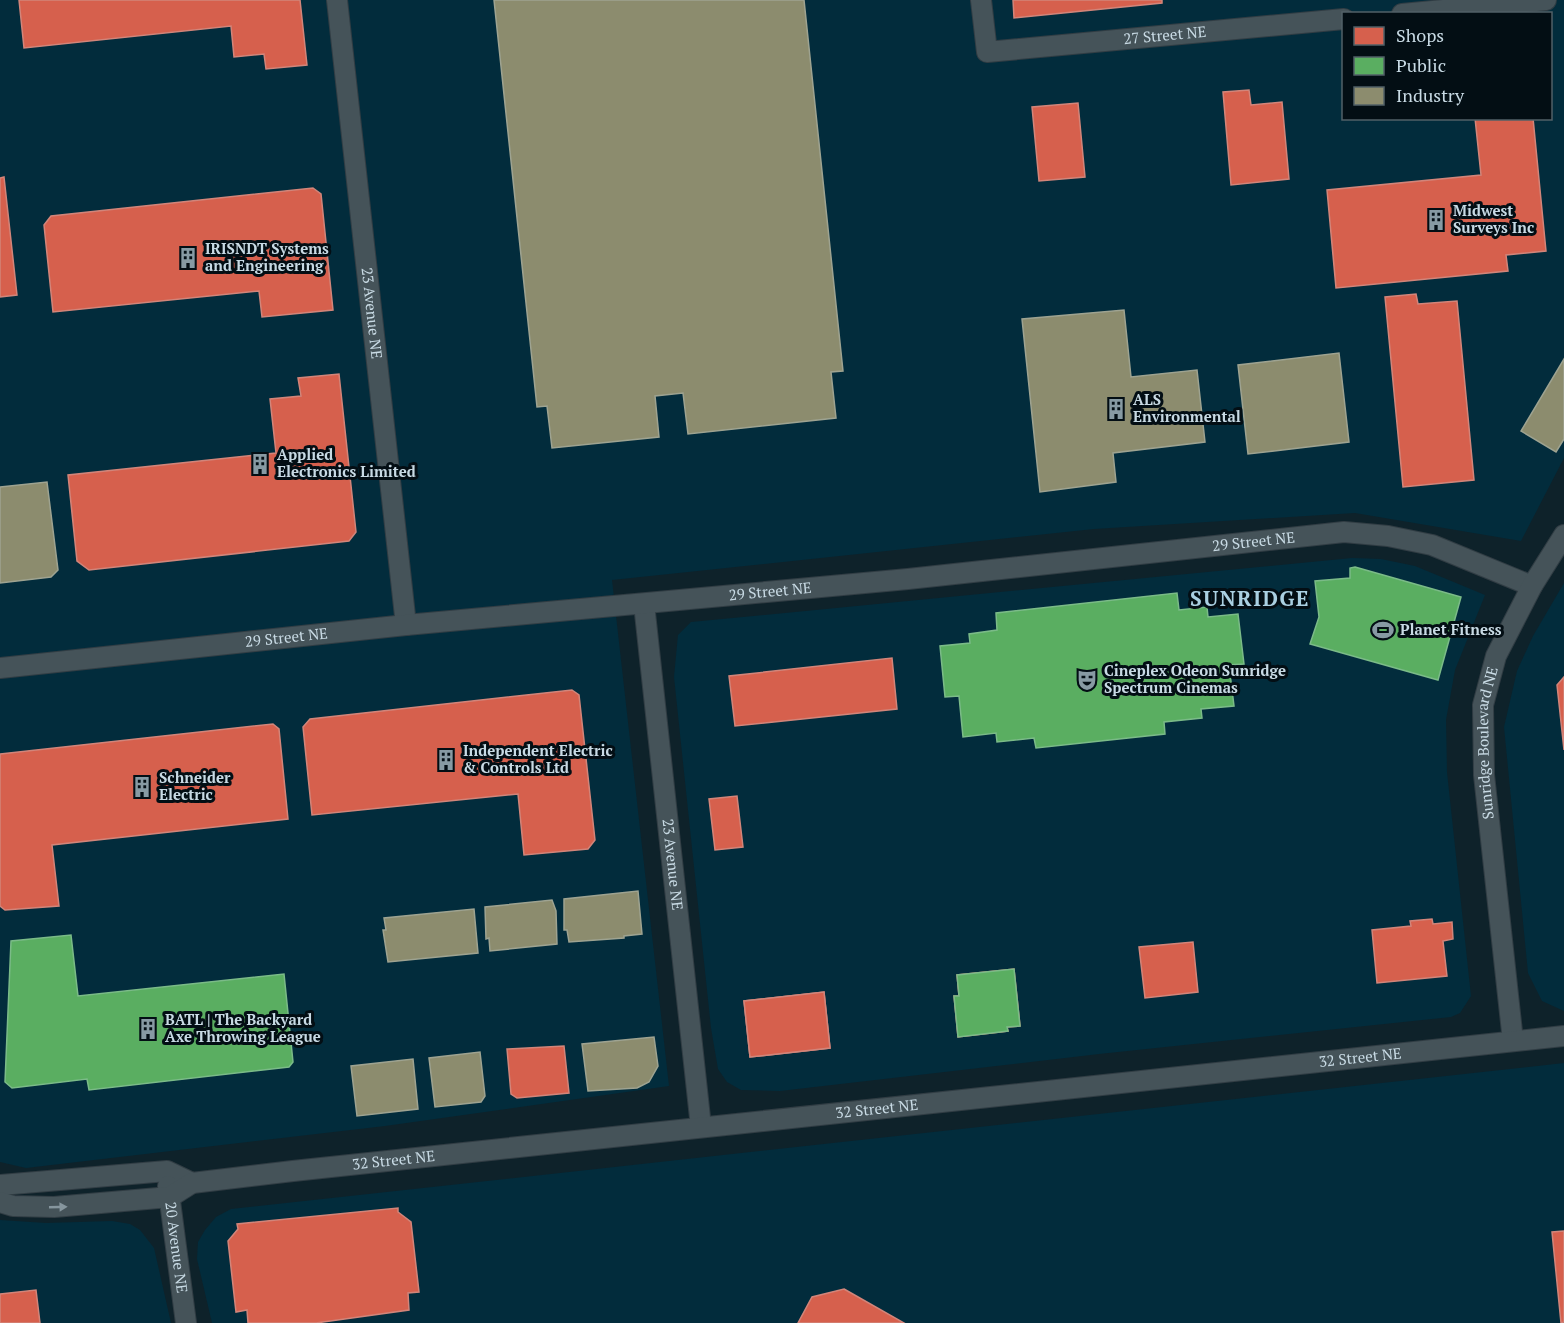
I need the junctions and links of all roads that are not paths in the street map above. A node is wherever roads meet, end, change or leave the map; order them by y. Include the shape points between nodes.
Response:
1 (337, 0) edge
2 (981, 0) edge
3 (1546, 0) edge
4 (1423, 12) edge
5 (1342, 19) edge
6 (1564, 535) edge
7 (1532, 586) junction
8 (644, 604) junction
9 (406, 625) junction
10 (0, 668) edge
11 (1564, 1036) edge
12 (1513, 1041) junction
13 (702, 1127) junction
14 (167, 1171) junction
15 (192, 1183) junction
16 (0, 1185) edge
17 (170, 1197) junction
18 (0, 1202) edge
19 (186, 1323) edge

1 - 9 street, 23 Avenue NE
2 - 5 street, 27 Street NE via 987,52
3 - 4 street
6 - 7 street, Sunridge Boulevard NE
7 - 8 street, 29 Street NE via 1432,545 1344,532
7 - 12 street, Sunridge Boulevard NE via 1496,656 1483,705 1484,775
8 - 9 street, 29 Street NE
8 - 13 street, 23 Avenue NE
9 - 10 street, 29 Street NE
11 - 12 street, 32 Street NE
12 - 13 street, 32 Street NE
13 - 15 street, 32 Street NE
14 - 15 street
14 - 16 street
14 - 17 street, 20 Avenue NE
15 - 17 street, 32 Street NE
18 -> 17 street, 32 Street NE via 54,1207
17 - 19 street, 20 Avenue NE

